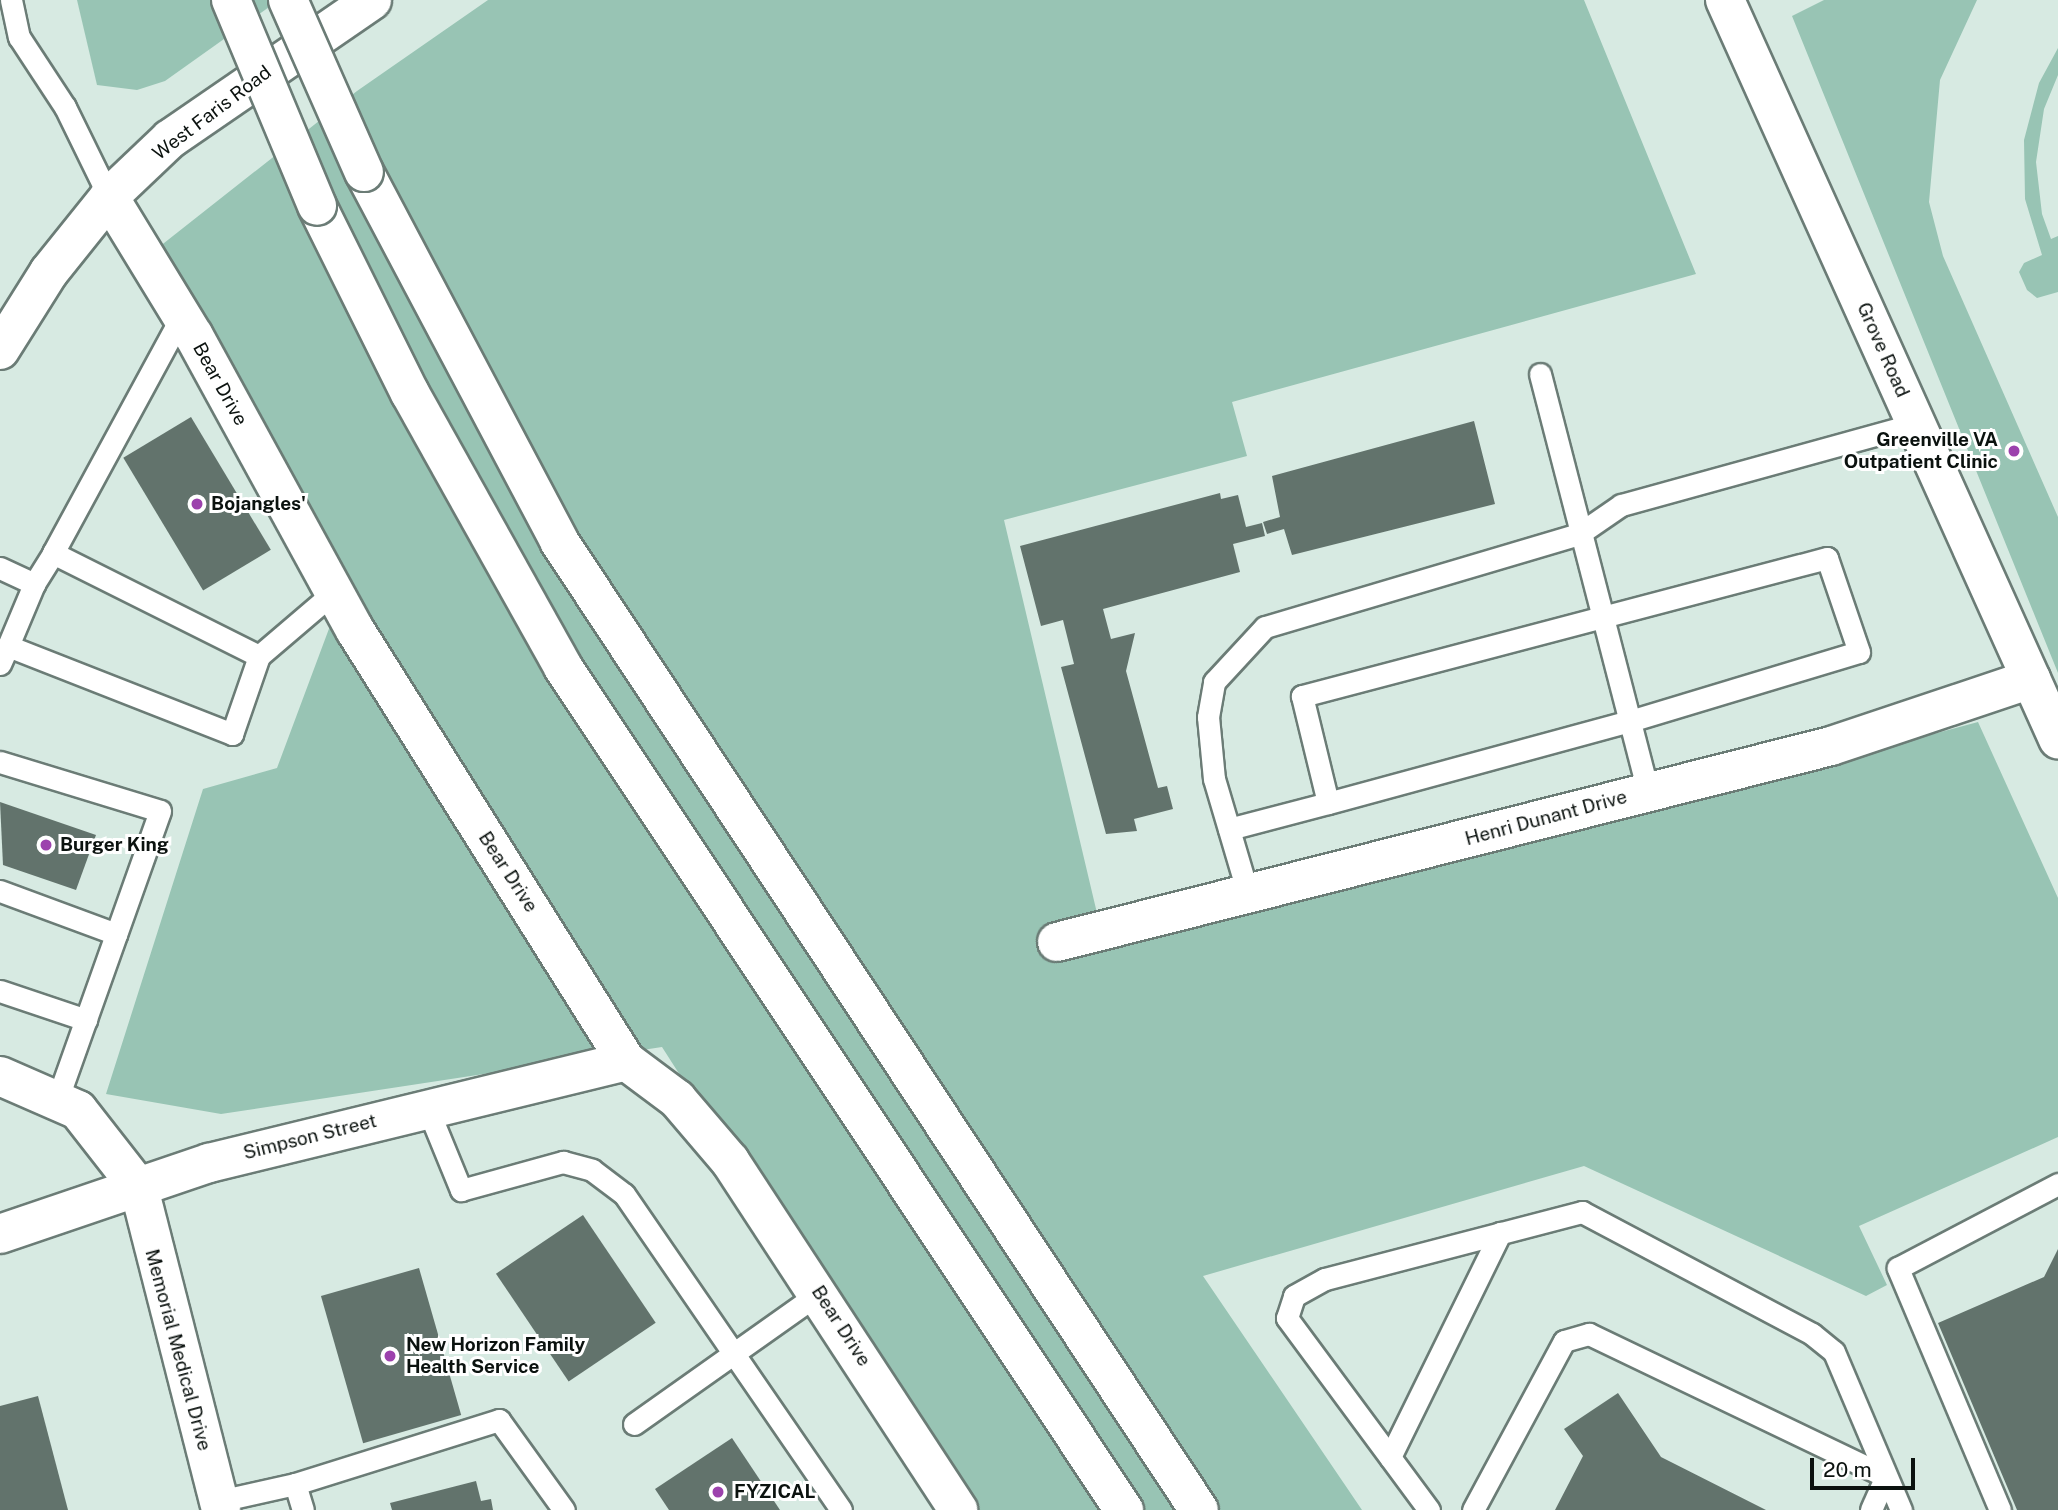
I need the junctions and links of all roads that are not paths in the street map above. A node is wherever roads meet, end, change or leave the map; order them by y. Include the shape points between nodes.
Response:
1 (11, 0) edge
2 (231, 0) edge
3 (288, 0) edge
4 (372, 0) edge
5 (1728, 1) edge
6 (108, 197) junction
7 (181, 317) junction
8 (0, 350) edge
9 (1540, 374) dead end
10 (1916, 424) junction
11 (1580, 534) junction
12 (52, 553) junction
13 (0, 568) edge
14 (34, 584) junction
15 (334, 592) junction
16 (1599, 617) junction
17 (4, 655) edge
18 (259, 656) junction
19 (2031, 679) junction
20 (1630, 721) junction
21 (2058, 739) edge
22 (0, 762) edge
23 (1648, 792) junction
24 (1328, 803) junction
25 (1229, 829) junction
26 (0, 891) edge
27 (1249, 897) junction
28 (116, 934) junction
29 (1057, 942) dead end
30 (0, 991) edge
31 (86, 1020) junction
32 (626, 1061) junction
33 (0, 1076) edge
34 (57, 1101) junction
35 (427, 1107) junction
36 (2058, 1184) edge
37 (139, 1188) junction
38 (1500, 1233) junction
39 (0, 1234) edge
40 (819, 1293) junction
41 (735, 1352) junction
42 (634, 1424) dead end
43 (1390, 1457) junction
44 (1886, 1476) junction
45 (295, 1485) junction
46 (220, 1506) edge
47 (303, 1510) edge
48 (564, 1510) edge
49 (841, 1510) edge
50 (958, 1510) edge
51 (1124, 1510) edge
52 (1199, 1510) edge
53 (1429, 1510) edge
54 (1473, 1510) edge
55 (1871, 1510) edge
56 (1901, 1510) edge
57 (2000, 1510) edge

1 - 6 lane via 19,37 65,107
2 - 51 main road, bridge via 317,206 416,404 563,667
3 - 52 main road, bridge via 364,172 559,541
4 - 6 main road, West Faris Road via 170,139
5 - 10 main road, Grove Road
6 - 7 main road, Bear Drive
6 - 8 main road, West Faris Road via 49,272
7 - 12 lane
7 - 15 main road, Bear Drive
9 - 11 lane
10 - 11 lane via 1621,505
10 - 19 main road, Grove Road
11 - 16 lane
11 - 25 lane via 1265,627 1230,659 1212,694 1208,717 1214,779
12 - 14 lane
12 - 18 lane
13 - 14 lane
14 - 17 lane
15 - 18 lane
15 - 32 main road, Bear Drive via 409,720
16 - 20 lane
16 - 20 lane via 1827,558 1859,652
16 - 24 lane via 1302,695
17 - 18 lane via 232,734
19 - 21 main road, Grove Road
19 - 23 main road, Henri Dunant Drive via 1831,746
20 - 23 lane
20 - 24 lane
22 - 28 lane via 160,811
23 - 27 main road, Henri Dunant Drive
24 - 25 lane
25 - 27 lane
26 - 28 lane
27 - 29 main road, Henri Dunant Drive
28 - 31 lane
30 - 31 lane
31 - 34 lane
32 - 35 main road, Simpson Street
32 - 40 main road, Bear Drive via 677,1099 704,1129
33 - 34 main road
34 - 37 main road via 78,1110
35 - 37 main road, Simpson Street via 209,1163
35 - 41 lane via 461,1190 563,1162 612,1183
36 - 57 lane via 1898,1268
37 - 39 main road, Simpson Street
37 - 46 main road, Memorial Medical Drive
38 - 43 lane
38 - 43 lane via 1325,1279 1294,1296 1287,1318
38 - 44 lane via 1582,1212 1812,1334 1834,1352
40 - 41 lane
40 - 50 main road, Bear Drive
41 - 42 lane
41 - 49 lane
43 - 53 lane
44 - 54 lane via 1590,1334 1564,1341
44 - 55 lane
44 - 56 lane
45 - 46 lane
45 - 47 lane
45 - 48 lane via 499,1420

